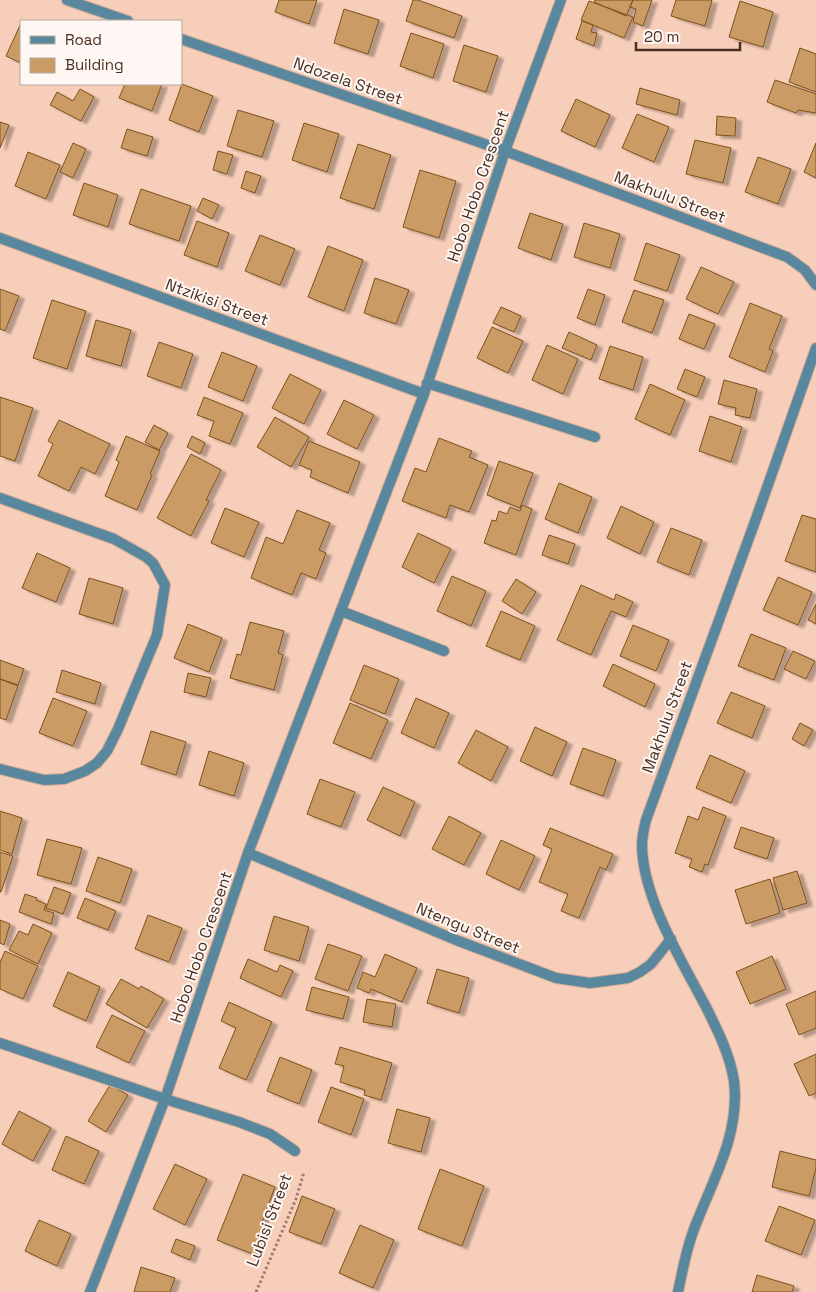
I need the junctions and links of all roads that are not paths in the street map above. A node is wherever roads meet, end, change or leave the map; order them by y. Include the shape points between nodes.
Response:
1 (67, 0) edge
2 (561, 0) edge
3 (125, 20) edge
4 (182, 40) edge
5 (505, 151) junction
6 (0, 238) edge
7 (816, 285) edge
8 (816, 348) edge
9 (428, 383) junction
10 (424, 394) junction
11 (596, 437) dead end
12 (0, 498) edge
13 (340, 611) junction
14 (444, 650) dead end
15 (0, 769) edge
16 (248, 853) junction
17 (671, 939) junction
18 (0, 1043) edge
19 (165, 1099) junction
20 (295, 1152) road end
21 (90, 1292) edge
22 (678, 1292) edge

1 - 3 street
2 - 5 street, Hobo Hobo Crescent
4 - 5 street, Ndozela Street
5 - 7 street, Makhulu Street via 787,258 805,270
5 - 9 street, Hobo Hobo Crescent
6 - 10 street, Ntzikisi Street
8 - 17 street, Makhulu Street via 646,820 642,846 646,869 654,901
9 - 10 street, Hobo Hobo Crescent
9 - 11 street
10 - 13 street, Hobo Hobo Crescent
12 - 15 street via 114,539 153,563 165,585 157,635 118,729 97,763 64,779 44,780
13 - 14 street
13 - 16 street, Hobo Hobo Crescent
16 - 17 street, Ntengu Street via 556,978 590,983 628,978 651,964
16 - 19 street, Hobo Hobo Crescent
17 - 22 street, Makhulu Street via 720,1036 730,1065 735,1095 734,1116 723,1162 697,1221
18 - 19 street, Lubisi Street
19 - 20 street, Lubisi Street via 270,1134
19 - 21 street, Hobo Hobo Crescent

